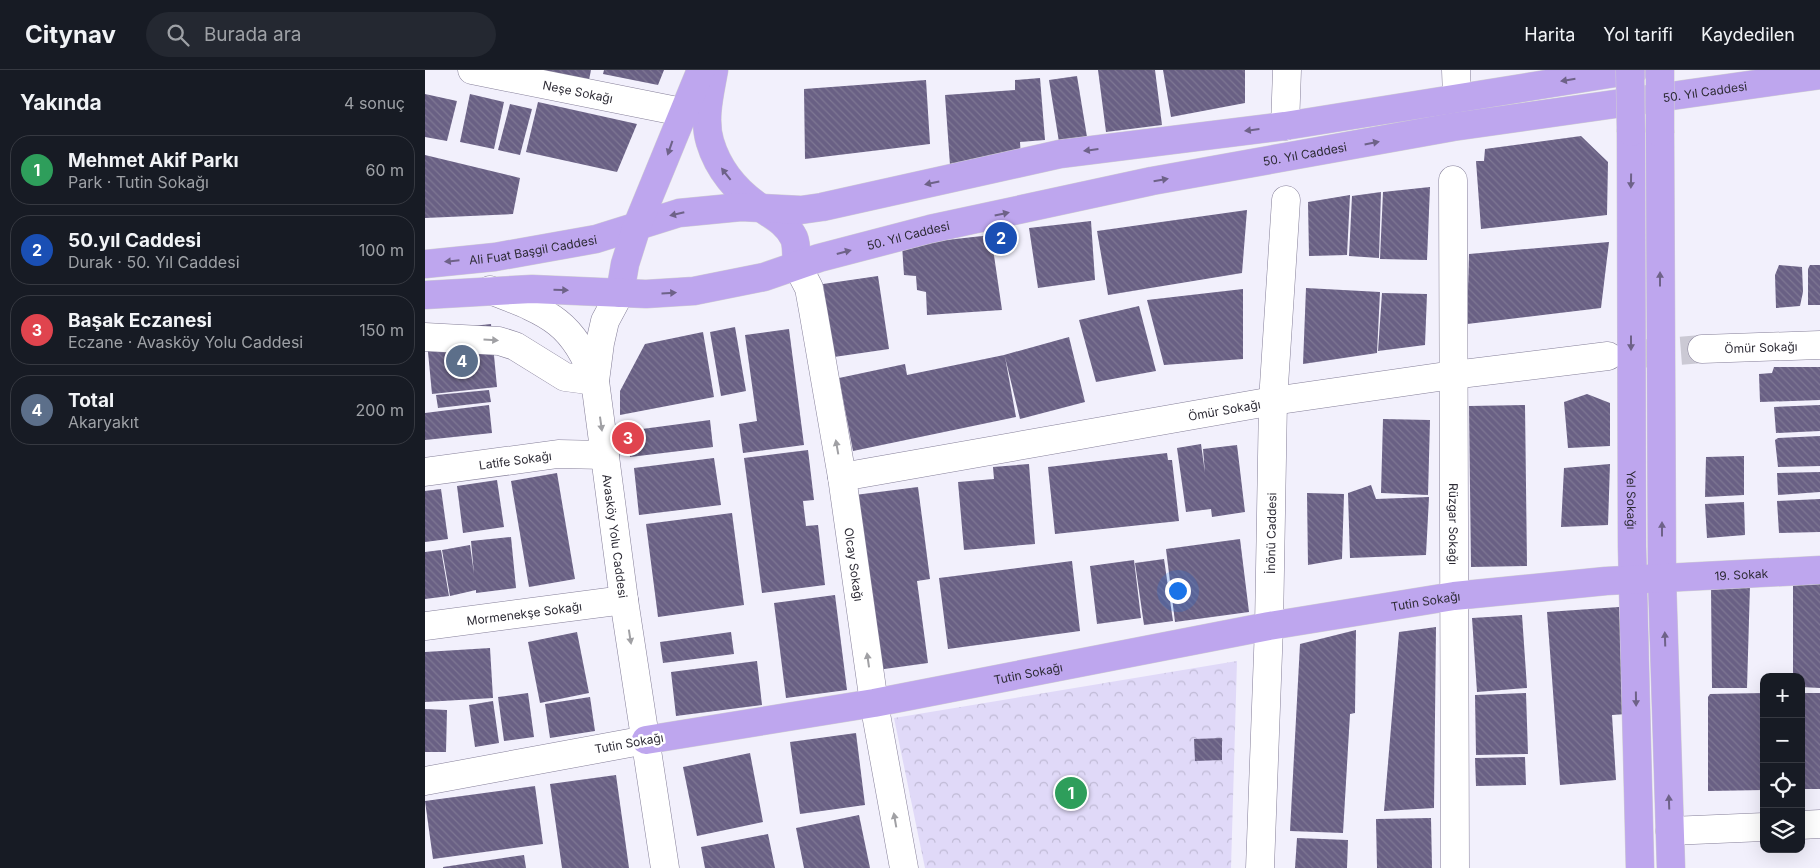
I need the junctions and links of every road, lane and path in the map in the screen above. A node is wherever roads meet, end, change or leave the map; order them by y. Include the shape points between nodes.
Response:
1 (473, 70) edge
2 (701, 70) edge
3 (714, 70) edge
4 (1287, 70) edge
5 (1456, 70) edge
6 (1632, 70) edge
7 (1660, 70) edge
8 (1820, 75) edge
9 (1457, 98) junction
10 (682, 112) junction
11 (1285, 126) junction
12 (1453, 180) dead end
13 (1286, 200) dead end
14 (761, 208) junction
15 (637, 226) junction
16 (425, 264) edge
17 (797, 265) junction
18 (490, 290) junction
19 (620, 293) junction
20 (425, 294) edge
21 (425, 337) edge
22 (1820, 345) edge
23 (1702, 349) tunnel mouth
24 (1608, 356) tunnel mouth
25 (1453, 374) junction
26 (595, 381) junction
27 (1273, 401) junction
28 (605, 455) junction
29 (425, 472) edge
30 (842, 477) junction
31 (1820, 570) edge
32 (1662, 578) junction
33 (1633, 580) junction
34 (1454, 596) junction
35 (624, 600) junction
36 (425, 626) edge
37 (1269, 626) junction
38 (874, 703) junction
39 (645, 740) junction
40 (425, 781) edge
41 (1820, 824) edge
42 (1805, 825) edge
43 (1760, 827) edge
44 (1670, 831) junction
45 (665, 868) edge
46 (904, 868) edge
47 (1260, 868) edge
48 (1455, 868) edge
49 (1640, 868) edge
50 (1671, 868) edge

1 - 10 street, Neşe Sokağı
2 - 10 main road, Avasköy Yolu Caddesi
14 -> 3 main road via 737,188 721,168 709,141 707,111
4 - 11 street
5 - 9 street
6 -> 9 main road
6 -> 33 main road, Yel Sokağı, bridge
32 -> 7 main road, bridge
17 -> 8 main road, 50. Yıl Caddesi via 930,229 1152,181 1453,127
9 - 11 main road
10 -> 15 main road, Avasköy Yolu Caddesi
11 -> 14 main road via 1060,154 822,207 801,210
12 - 25 street, Rüzgar Sokağı
13 - 27 street, İnönü Caddesi
14 -> 15 main road, Ali Fuat Başgil Caddesi via 679,213
14 - 17 main road via 776,216 794,239
15 -> 16 main road, Ali Fuat Başgil Caddesi via 596,239 495,257
15 - 19 main road, Avasköy Yolu Caddesi
19 -> 17 main road, 50. Yıl Caddesi via 695,292 764,278
30 -> 17 street, Olcay Sokağı via 809,288
18 -> 19 main road
18 - 20 main road
18 - 26 street via 527,304 564,328 578,342
19 - 26 street, Avasköy Yolu Caddesi via 605,321
21 -> 26 street via 499,340 515,346 565,377
22 - 23 street, Ömür Sokağı
24 - 25 street, Ömür Sokağı
25 - 27 street, Ömür Sokağı
25 - 34 street, Rüzgar Sokağı
26 -> 28 street, Avasköy Yolu Caddesi
27 - 30 street, Ömür Sokağı
27 - 37 street, İnönü Caddesi
28 - 29 street, Latife Sokağı via 558,454
28 - 35 street, Avasköy Yolu Caddesi
38 -> 30 street, Olcay Sokağı
31 - 32 main road, 19. Sokak
32 - 33 main road, 19. Sokak
44 -> 32 main road
33 - 34 main road, Tutin Sokağı
33 -> 49 main road, Yel Sokağı
34 - 37 main road, Tutin Sokağı
34 - 48 street, Rüzgar Sokağı
35 - 36 street, Mormenekşe Sokağı
35 -> 39 street, Avasköy Yolu Caddesi
37 - 38 main road, Tutin Sokağı
37 - 47 street, İnönü Caddesi
38 - 39 main road, Tutin Sokağı
46 -> 38 street, Olcay Sokağı
39 - 40 street, Tutin Sokağı
39 - 45 street, Avasköy Yolu Caddesi
41 - 42 street
43 - 44 street
44 - 50 main road

